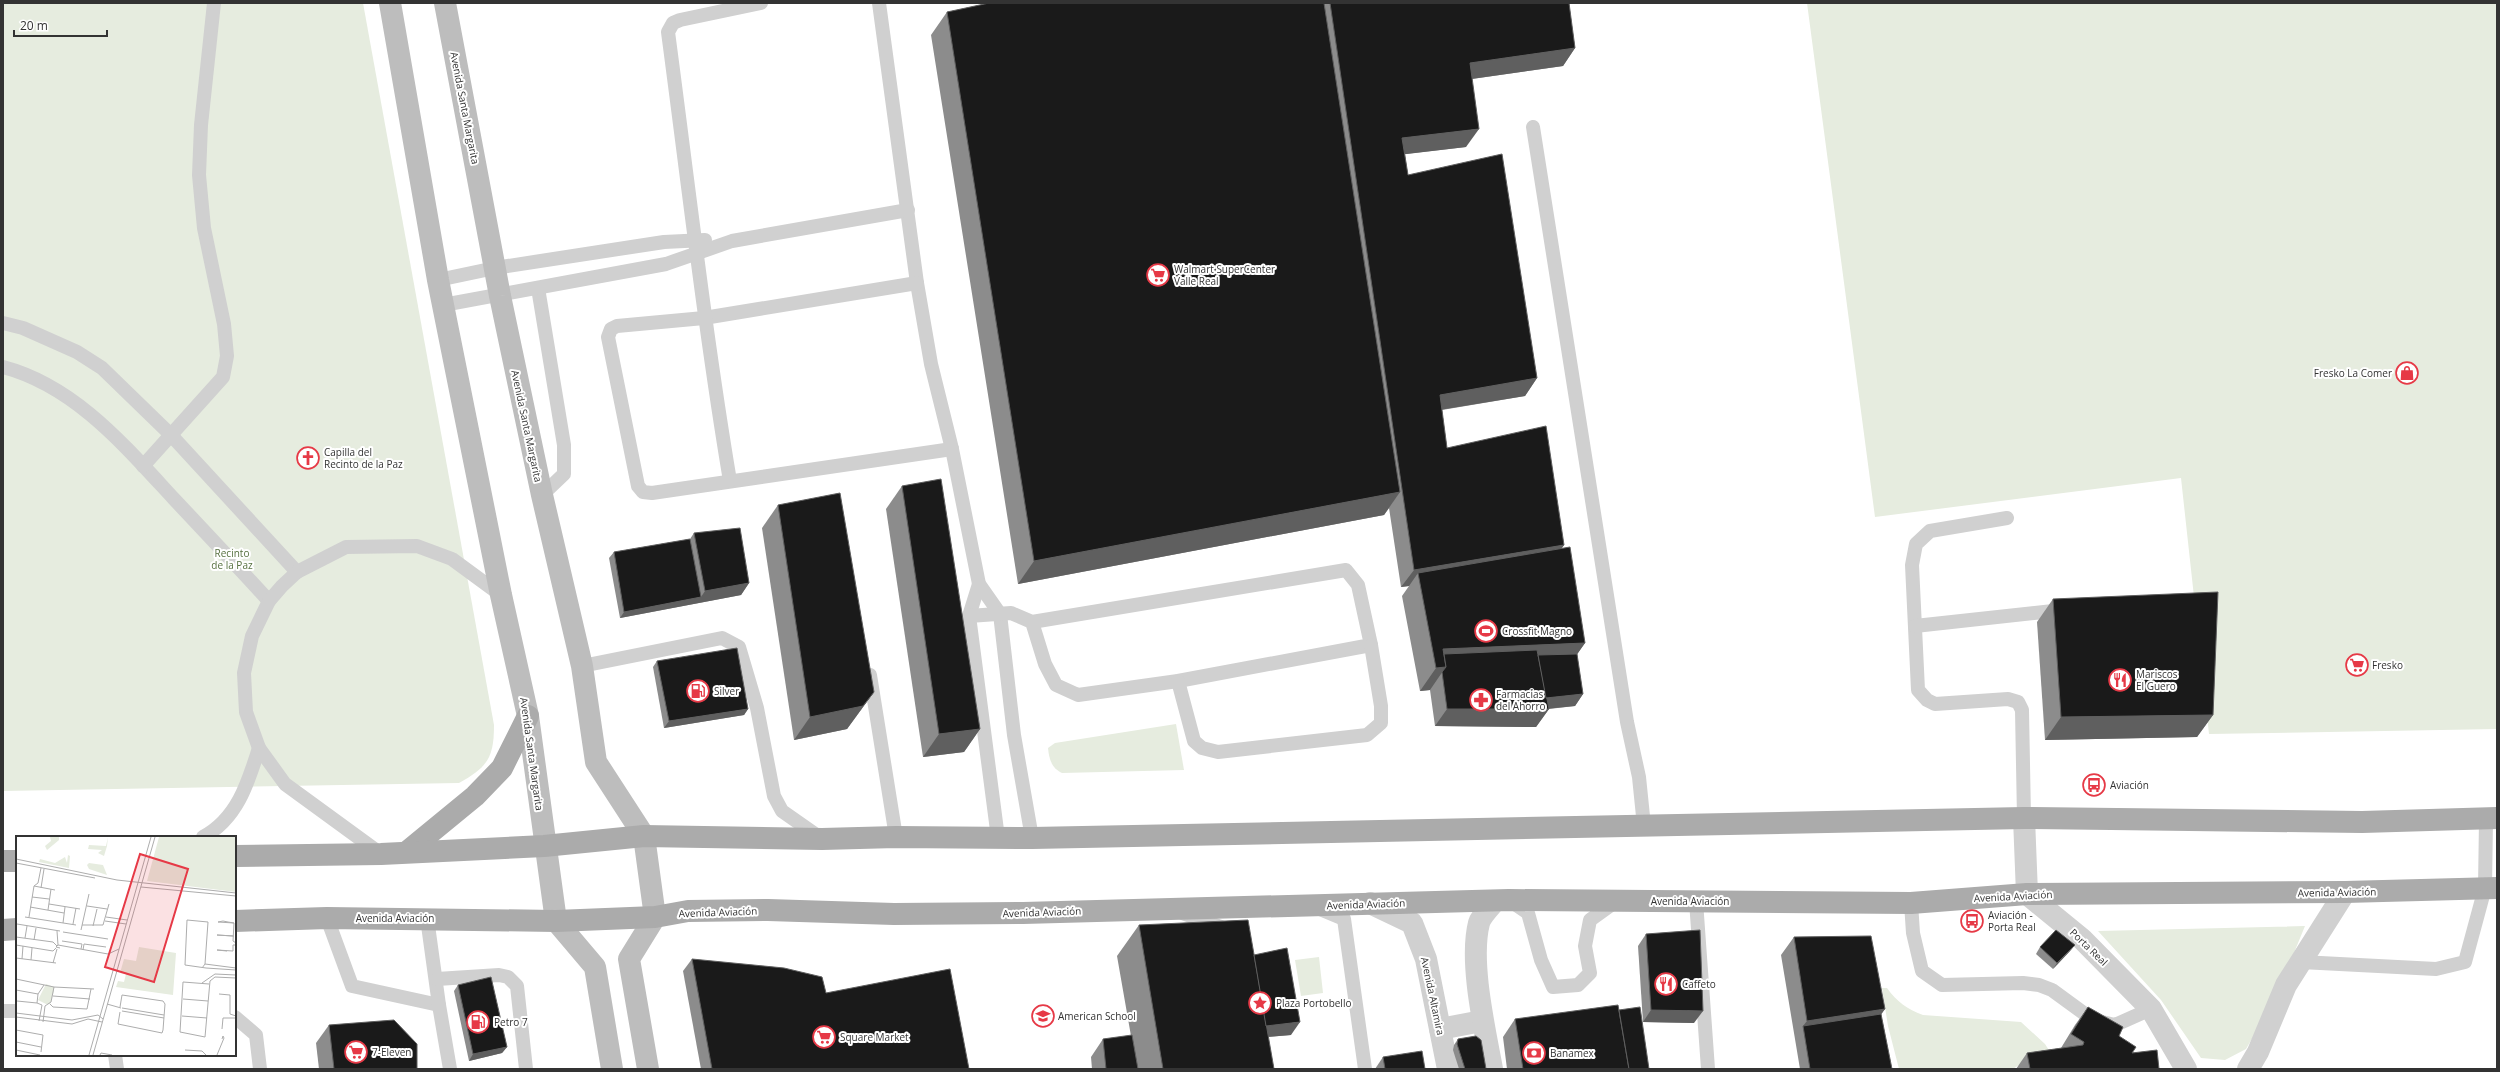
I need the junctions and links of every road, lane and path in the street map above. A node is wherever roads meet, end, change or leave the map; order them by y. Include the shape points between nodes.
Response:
1 (214, 3) edge
2 (390, 3) edge
3 (445, 3) edge
4 (761, 3) edge
5 (879, 3) edge
6 (1533, 127) dead end
7 (908, 210) junction
8 (696, 239) junction
9 (732, 241) junction
10 (698, 254) junction
11 (495, 268) junction
12 (438, 280) junction
13 (917, 283) junction
14 (538, 288) junction
15 (500, 296) junction
16 (443, 305) junction
17 (704, 318) junction
18 (3, 323) edge
19 (3, 367) edge
20 (171, 435) junction
21 (952, 450) junction
22 (143, 466) junction
23 (730, 481) junction
24 (542, 495) junction
25 (2007, 518) dead end
26 (297, 572) junction
27 (979, 584) junction
28 (501, 595) junction
29 (269, 601) junction
30 (2080, 608) edge
31 (1000, 614) junction
32 (969, 616) junction
33 (1032, 622) junction
34 (1916, 626) junction
35 (1371, 645) junction
36 (868, 662) edge
37 (582, 666) junction
38 (1178, 681) junction
39 (528, 716) junction
40 (259, 748) junction
41 (2024, 818) junction
42 (2492, 819) edge
43 (1644, 826) junction
44 (205, 836) edge
45 (644, 836) junction
46 (896, 837) junction
47 (998, 838) junction
48 (1032, 838) junction
49 (822, 839) junction
50 (544, 846) junction
51 (408, 852) junction
52 (381, 854) junction
53 (236, 856) edge
54 (3, 861) edge
55 (16, 861) edge
56 (2491, 888) edge
57 (2345, 892) junction
58 (2027, 894) junction
59 (1502, 900) junction
60 (1696, 901) junction
61 (1615, 902) junction
62 (1370, 903) junction
63 (1911, 903) junction
64 (1314, 906) junction
65 (1174, 911) junction
66 (655, 917) junction
67 (327, 918) junction
68 (428, 918) junction
69 (236, 921) edge
70 (556, 921) junction
71 (16, 929) edge
72 (3, 930) edge
73 (1233, 935) edge
74 (2301, 962) junction
75 (437, 980) junction
76 (439, 1005) junction
77 (2150, 1009) junction
78 (16, 1010) edge
79 (3, 1011) edge
80 (236, 1018) edge
81 (1482, 1022) junction
82 (1440, 1029) junction
83 (115, 1056) edge
84 (117, 1069) edge
85 (260, 1069) edge
86 (450, 1069) edge
87 (526, 1069) edge
88 (612, 1069) edge
89 (648, 1069) edge
90 (1365, 1069) edge
91 (1448, 1069) edge
92 (1492, 1069) edge
93 (1708, 1069) edge
94 (2186, 1069) edge
95 (2248, 1069) edge

1 - 20 lane via 201,125 199,175 204,228 224,324 227,356 223,377
2 - 12 main road, Avenida Santa Margarita
3 - 11 main road, Avenida Santa Margarita
4 - 8 lane via 680,20 673,23 668,32
5 - 7 lane
6 - 43 lane via 1627,722 1639,777
7 - 9 lane
7 - 13 lane
8 - 9 lane
8 - 10 lane
8 - 11 lane
9 - 10 lane
10 - 14 lane via 666,264
10 - 17 lane
11 - 12 lane
11 - 15 main road, Avenida Santa Margarita
12 - 16 main road, Avenida Santa Margarita
13 - 17 lane
13 - 21 lane via 931,364
14 - 15 lane
14 - 24 lane via 564,446 564,474
15 - 16 lane
15 - 24 main road, Avenida Santa Margarita
16 - 28 main road, Avenida Santa Margarita
17 - 23 lane
17 - 23 lane via 617,326 611,329 608,337 638,486 643,492 652,493
18 - 20 lane via 23,328 77,352 96,364
19 - 22 lane via 45,382 70,398 93,416
20 - 22 lane
20 - 26 lane
21 - 23 lane
21 - 27 lane
22 - 29 lane
24 - 37 main road, Avenida Santa Margarita
25 - 34 lane via 1930,531 1916,544 1912,565
26 - 28 lane via 346,547 417,546 452,559
26 - 29 lane
27 - 31 lane
27 - 32 lane
28 - 39 main road, Avenida Santa Margarita
29 - 40 lane via 252,636 244,673 246,712
30 - 34 lane
31 - 32 lane
31 - 33 lane via 1011,612
31 - 48 lane via 1014,735
32 - 47 lane
33 - 35 lane via 1346,570 1358,585
33 - 38 lane via 1045,664 1056,685 1078,695
34 - 41 lane via 1918,690 1927,700 1935,704 2008,699 2018,702 2022,710
35 - 38 lane
35 - 38 lane via 1381,706 1381,723 1367,735 1218,752 1202,748 1194,742
36 - 46 lane
37 - 45 main road, Avenida Santa Margarita via 596,762
37 - 49 lane via 722,638 739,647 757,708 774,796 782,811
39 - 50 main road, Avenida Santa Margarita
39 - 51 main road via 502,768 475,796
40 - 44 lane via 239,802 213,832
40 - 52 lane via 285,784
41 - 42 main road via 2362,822
41 - 43 main road
41 - 58 street
42 - 56 lane
43 - 48 main road
45 - 49 main road
45 - 50 main road
45 - 66 main road
46 - 47 main road
46 - 49 main road
47 - 48 main road
50 - 51 main road
50 - 70 main road, Avenida Santa Margarita
51 - 52 main road
52 - 53 main road
54 - 55 main road
56 - 57 main road, Avenida Aviación
56 - 74 lane via 2465,962 2436,969
57 - 58 main road, Avenida Aviación
57 - 74 street
58 - 63 main road, Avenida Aviación
58 - 77 street, Porta Real via 2082,939
59 - 61 main road, Avenida Aviación
59 - 61 lane via 1528,913 1541,960 1553,987 1578,985 1590,972 1585,946 1590,920
59 - 62 main road, Avenida Aviación
59 - 81 street via 1479,922 1477,952
60 - 61 main road, Avenida Aviación
60 - 63 main road, Avenida Aviación
60 - 93 lane
62 - 64 main road, Avenida Aviación
62 - 82 street, Avenida Altamira via 1412,923 1426,959
63 - 77 lane via 1913,933 1922,971 1942,985 2039,985 2052,990 2093,1020 2114,1025
64 - 65 main road, Avenida Aviación
64 - 90 lane via 1344,919
65 - 66 main road, Avenida Aviación via 1158,908 1023,914 894,914 768,910 688,911
65 - 73 lane via 1229,930
66 - 70 main road, Avenida Aviación
66 - 89 main road via 629,959
67 - 68 main road, Avenida Aviación
67 - 69 main road, Avenida Aviación
67 - 76 lane via 352,986
68 - 70 main road, Avenida Aviación
68 - 75 lane
70 - 88 main road via 595,967
71 - 72 main road
74 - 95 street via 2286,985 2258,1052
75 - 76 lane
75 - 87 lane via 499,976 508,977 517,986
76 - 86 lane
77 - 94 street, Porta Real
78 - 79 lane
80 - 85 lane via 256,1035
81 - 82 street
81 - 92 street
82 - 91 street, Avenida Altamira
83 - 84 lane

